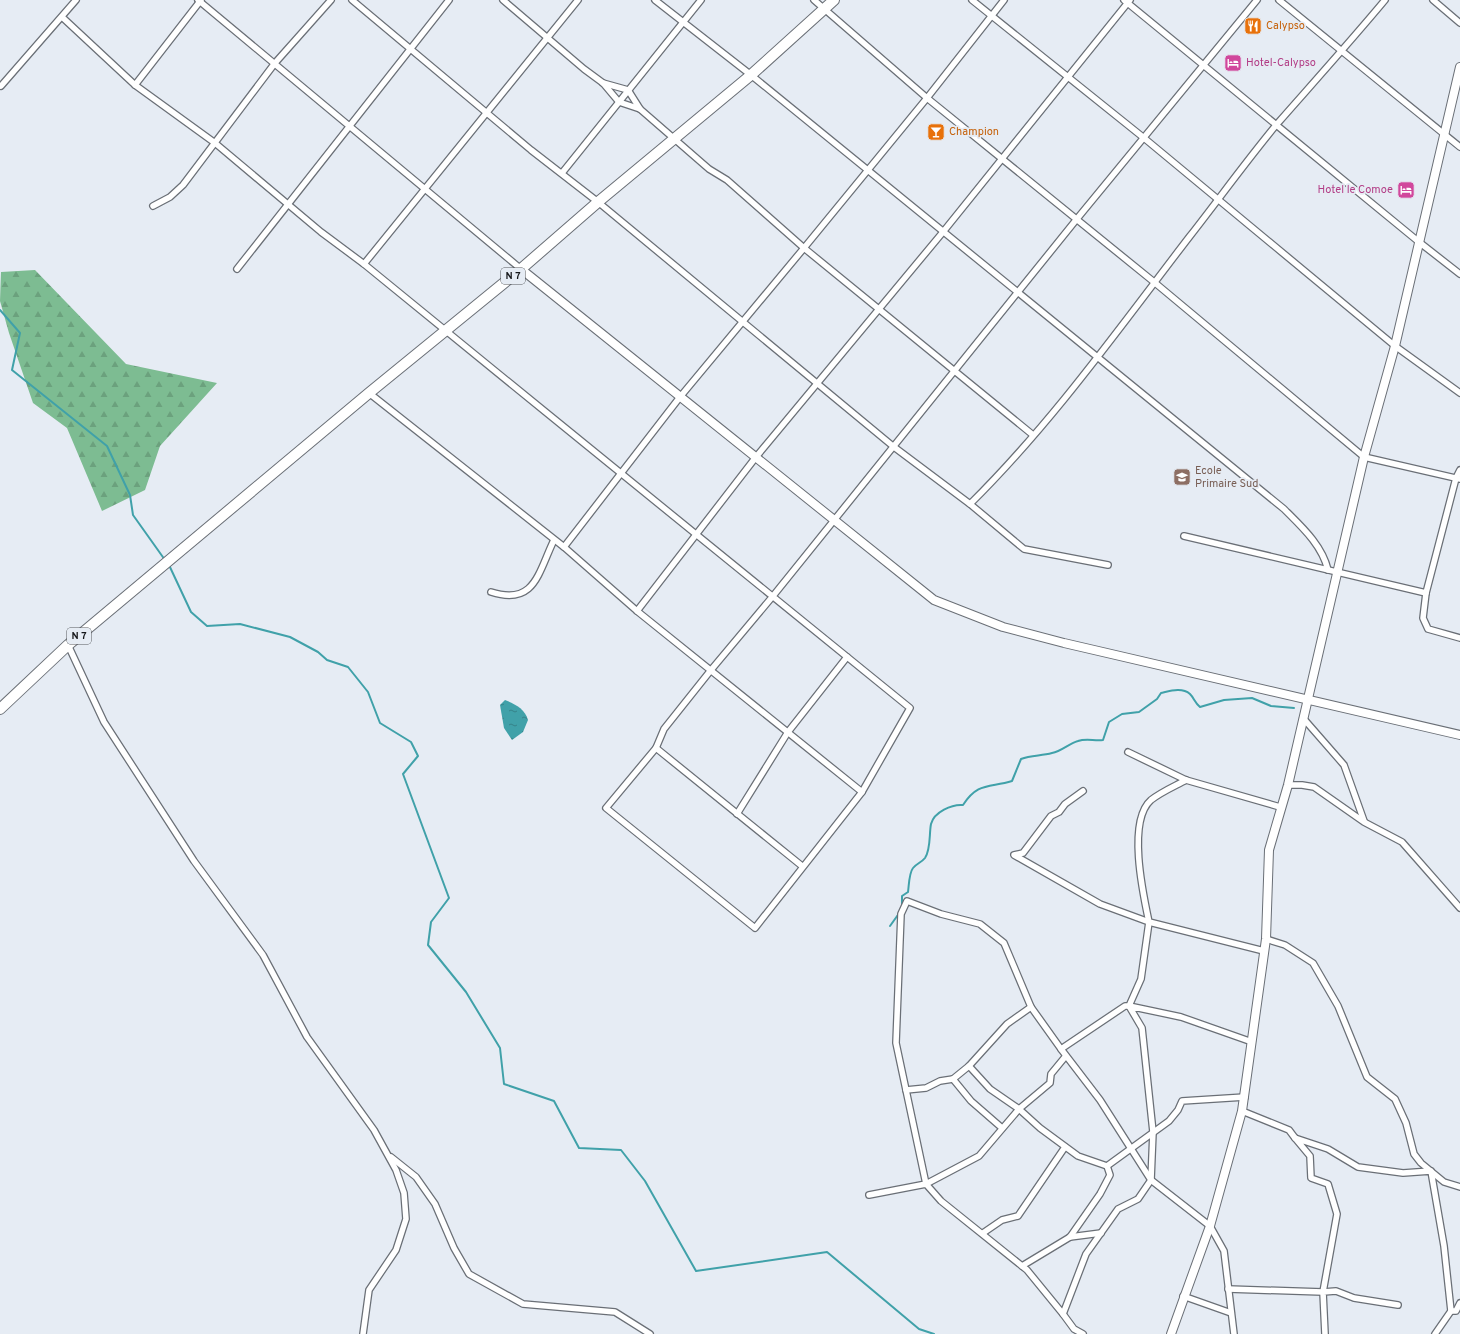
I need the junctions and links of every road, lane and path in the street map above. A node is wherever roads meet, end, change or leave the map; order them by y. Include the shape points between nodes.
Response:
1 (76, 0) edge
2 (330, 0) edge
3 (352, 0) edge
4 (449, 0) edge
5 (503, 0) edge
6 (578, 0) edge
7 (655, 0) edge
8 (701, 0) edge
9 (814, 0) edge
10 (834, 0) edge
11 (972, 0) edge
12 (1004, 0) edge
13 (1257, 0) edge
14 (1279, 0) edge
15 (1385, 0) edge
16 (1433, 0) edge
17 (200, 1) edge
18 (1127, 1) edge
19 (826, 9) junction
20 (991, 16) junction
21 (62, 17) junction
22 (683, 23) junction
23 (1460, 24) edge
24 (548, 37) junction
25 (411, 49) junction
26 (1343, 51) junction
27 (275, 63) junction
28 (1203, 66) junction
29 (1460, 67) edge
30 (751, 75) junction
31 (1067, 76) junction
32 (603, 82) junction
33 (135, 85) junction
34 (1, 86) dead end
35 (628, 90) junction
36 (927, 98) junction
37 (619, 102) junction
38 (640, 109) junction
39 (487, 112) junction
40 (350, 125) junction
41 (1276, 125) junction
42 (1445, 135) junction
43 (674, 138) junction
44 (1144, 138) junction
45 (215, 144) junction
46 (1460, 147) edge
47 (1002, 160) junction
48 (867, 171) junction
49 (562, 173) junction
50 (425, 189) junction
51 (1219, 199) junction
52 (598, 202) junction
53 (289, 204) junction
54 (153, 206) dead end
55 (1076, 220) junction
56 (944, 232) junction
57 (1419, 242) junction
58 (804, 248) junction
59 (364, 264) junction
60 (237, 269) dead end
61 (521, 269) junction
62 (1460, 274) edge
63 (1154, 282) junction
64 (1018, 291) junction
65 (880, 310) junction
66 (744, 322) junction
67 (445, 332) junction
68 (1395, 346) junction
69 (1098, 356) junction
70 (953, 370) junction
71 (818, 384) junction
72 (369, 393) junction
73 (1460, 393) edge
74 (680, 397) junction
75 (1033, 436) junction
76 (894, 447) junction
77 (756, 457) junction
78 (1364, 457) junction
79 (1460, 470) edge
80 (619, 474) junction
81 (1458, 478) edge
82 (970, 504) junction
83 (833, 520) junction
84 (695, 535) junction
85 (1184, 536) dead end
86 (554, 540) junction
87 (564, 547) junction
88 (1108, 565) dead end
89 (1328, 570) junction
90 (1337, 572) junction
91 (491, 592) dead end
92 (1426, 593) junction
93 (773, 596) junction
94 (636, 611) junction
95 (1460, 638) edge
96 (68, 645) junction
97 (847, 657) junction
98 (710, 670) junction
99 (1307, 698) junction
100 (0, 708) edge
101 (1303, 718) junction
102 (788, 732) junction
103 (1460, 735) edge
104 (656, 748) junction
105 (1128, 752) dead end
106 (1186, 780) junction
107 (1288, 785) junction
108 (1083, 790) dead end
109 (862, 792) junction
110 (1280, 807) junction
111 (738, 814) junction
112 (1364, 822) junction
113 (802, 866) junction
114 (1460, 908) edge
115 (1149, 922) junction
116 (1266, 940) junction
117 (1264, 951) junction
118 (1129, 1006) junction
119 (1031, 1007) junction
120 (1252, 1042) junction
121 (1061, 1049) junction
122 (1065, 1057) junction
123 (969, 1066) junction
124 (953, 1078) junction
125 (906, 1090) junction
126 (1245, 1097) junction
127 (1019, 1109) junction
128 (1242, 1111) junction
129 (1002, 1128) junction
130 (1153, 1132) junction
131 (1295, 1138) junction
132 (1066, 1147) junction
133 (1130, 1147) junction
134 (389, 1156) junction
135 (1107, 1166) junction
136 (1431, 1171) junction
137 (1151, 1180) junction
138 (926, 1184) junction
139 (1460, 1187) edge
140 (869, 1195) dead end
141 (1210, 1226) junction
142 (983, 1233) junction
143 (1101, 1233) junction
144 (1070, 1237) junction
145 (1022, 1266) junction
146 (1228, 1289) junction
147 (1323, 1292) junction
148 (1183, 1296) junction
149 (1460, 1303) edge
150 (1398, 1305) dead end
151 (1451, 1311) junction
152 (1230, 1313) junction
153 (1063, 1314) junction
154 (363, 1334) edge
155 (650, 1334) edge
156 (1083, 1334) edge
157 (1171, 1334) edge
158 (1234, 1334) edge
159 (1325, 1334) edge
160 (1435, 1334) edge

1 - 21 street
2 - 27 street
3 - 25 street
4 - 25 street
5 - 24 street
6 - 24 street
7 - 22 street
8 - 22 street
9 - 19 street
10 - 19 highway, N 7
11 - 20 street
12 - 20 street
13 - 28 street
14 - 26 street
15 - 26 street
16 - 23 street
17 - 27 street
17 - 33 street
18 - 28 street
18 - 31 street
19 - 30 highway, N 7
19 - 36 street
20 - 31 street
20 - 36 street
21 - 33 street
21 - 34 street
22 - 30 street
22 - 35 street
24 - 32 street
24 - 39 street
25 - 39 street
25 - 40 street
26 - 41 street
26 - 42 street
27 - 40 street
27 - 45 street
28 - 41 street
28 - 44 street
29 - 42 main road
30 - 43 highway, N 7
30 - 48 street
31 - 44 street
31 - 47 street
32 - 35 street
32 - 37 street
33 - 45 street
35 - 37 street
35 - 38 street
36 - 47 street
36 - 48 street
37 - 38 street
37 - 49 street
38 - 43 street
39 - 49 street
39 - 50 street
40 - 50 street
40 - 53 street
41 - 51 street
41 - 57 street
42 - 46 street
42 - 57 main road
43 - 52 highway, N 7
43 - 58 street via 709,169 727,180
44 - 51 street
44 - 55 street
45 - 53 street
45 - 54 street via 184,185 170,197
47 - 55 street
47 - 56 street
48 - 56 street
48 - 58 street
49 - 52 street
50 - 59 street
50 - 61 street
51 - 63 street
51 - 68 street
52 - 61 highway, N 7
52 - 66 street
53 - 59 street
53 - 60 street
55 - 63 street
55 - 64 street
56 - 64 street
56 - 65 street
57 - 62 street
57 - 68 main road
58 - 65 street
58 - 66 street
59 - 67 street
61 - 67 highway, N 7
61 - 74 main road
63 - 69 street
63 - 78 street
64 - 69 street
64 - 70 street
65 - 70 street
65 - 71 street
66 - 71 street
66 - 74 street
67 - 72 highway, N 7
67 - 80 street
68 - 73 street
68 - 78 main road
69 - 75 street
69 - 89 street via 1284,509 1309,534 1320,550
70 - 75 street
70 - 76 street
71 - 76 street
71 - 77 street
72 - 86 street
72 - 96 highway, N 7
74 - 77 main road
74 - 80 street
75 - 82 street via 1003,472
76 - 82 street
76 - 83 street
77 - 83 main road
77 - 84 street
78 - 81 street
78 - 90 main road
79 - 81 street
80 - 84 street
80 - 87 street
81 - 92 street
82 - 88 street via 1024,549
83 - 93 street
83 - 99 main road via 934,600 1003,627 1156,665
84 - 93 street
84 - 94 street
85 - 89 street
86 - 87 street
86 - 91 street via 535,580 526,591 511,596
87 - 94 street
89 - 90 street
90 - 92 street
90 - 99 main road
92 - 95 street via 1423,618 1428,629
93 - 97 street
93 - 98 street
94 - 98 street
96 - 100 highway, N 7
96 - 134 street via 104,722 194,861 263,954 307,1038 374,1130
97 - 102 street
97 - 109 street via 910,708
98 - 102 street
98 - 104 street via 664,729
99 - 101 main road
99 - 103 main road
101 - 107 main road
101 - 112 street via 1344,765
102 - 109 street
102 - 111 street
104 - 111 street
104 - 113 street via 606,808 755,928
105 - 106 street
106 - 110 street
106 - 115 street via 1150,801 1139,820 1139,874
107 - 110 main road
107 - 112 street via 1302,784 1314,787
108 - 115 street via 1051,816 1023,853 1014,855 1100,904
109 - 113 street
110 - 116 main road via 1269,850
111 - 113 street
112 - 114 street via 1402,842
115 - 117 street
115 - 118 street via 1141,979
116 - 117 main road
116 - 136 street via 1285,945 1313,963 1338,1006 1367,1077 1394,1099 1406,1123 1414,1154
117 - 120 main road
118 - 120 street via 1181,1017
118 - 121 street via 1125,1006
118 - 130 street via 1142,1028
119 - 121 street
119 - 123 street via 1007,1024
119 - 125 street via 1004,944 980,924 940,914 907,901 902,914 896,1043
120 - 126 main road
121 - 122 street
122 - 127 street via 1051,1074 1050,1083
122 - 133 street via 1100,1100
123 - 124 street
123 - 127 street via 990,1090
124 - 125 street via 926,1088
124 - 129 street via 971,1101
125 - 138 street
126 - 128 main road
126 - 130 street via 1182,1101 1169,1122
127 - 129 street
127 - 132 street
128 - 131 street via 1289,1130
128 - 141 main road
129 - 138 street via 978,1156
130 - 133 street
130 - 137 street
131 - 136 street via 1328,1149 1358,1167 1403,1173
131 - 147 street via 1310,1156 1311,1178 1328,1184 1337,1214
132 - 135 street via 1078,1156
132 - 142 street via 1018,1216 1002,1220
133 - 135 street
133 - 137 street
134 - 154 street via 404,1193 406,1219 396,1250 369,1290
134 - 155 street via 416,1177 431,1198 454,1248 470,1274 523,1304 614,1312
135 - 144 street via 1110,1175 1104,1187
136 - 139 street via 1444,1182
136 - 151 street via 1444,1246
137 - 141 street
137 - 143 street via 1138,1199 1118,1209
138 - 140 street
138 - 142 street via 941,1201
141 - 146 street via 1224,1251
141 - 148 main road
142 - 145 street
143 - 144 street
143 - 153 street via 1086,1254
144 - 145 street
145 - 153 street
146 - 147 street
146 - 152 street
147 - 150 street via 1336,1291 1354,1298
147 - 159 street
148 - 152 street
148 - 157 main road
149 - 151 street via 1456,1310
151 - 160 street
152 - 158 street
153 - 156 street via 1074,1329

